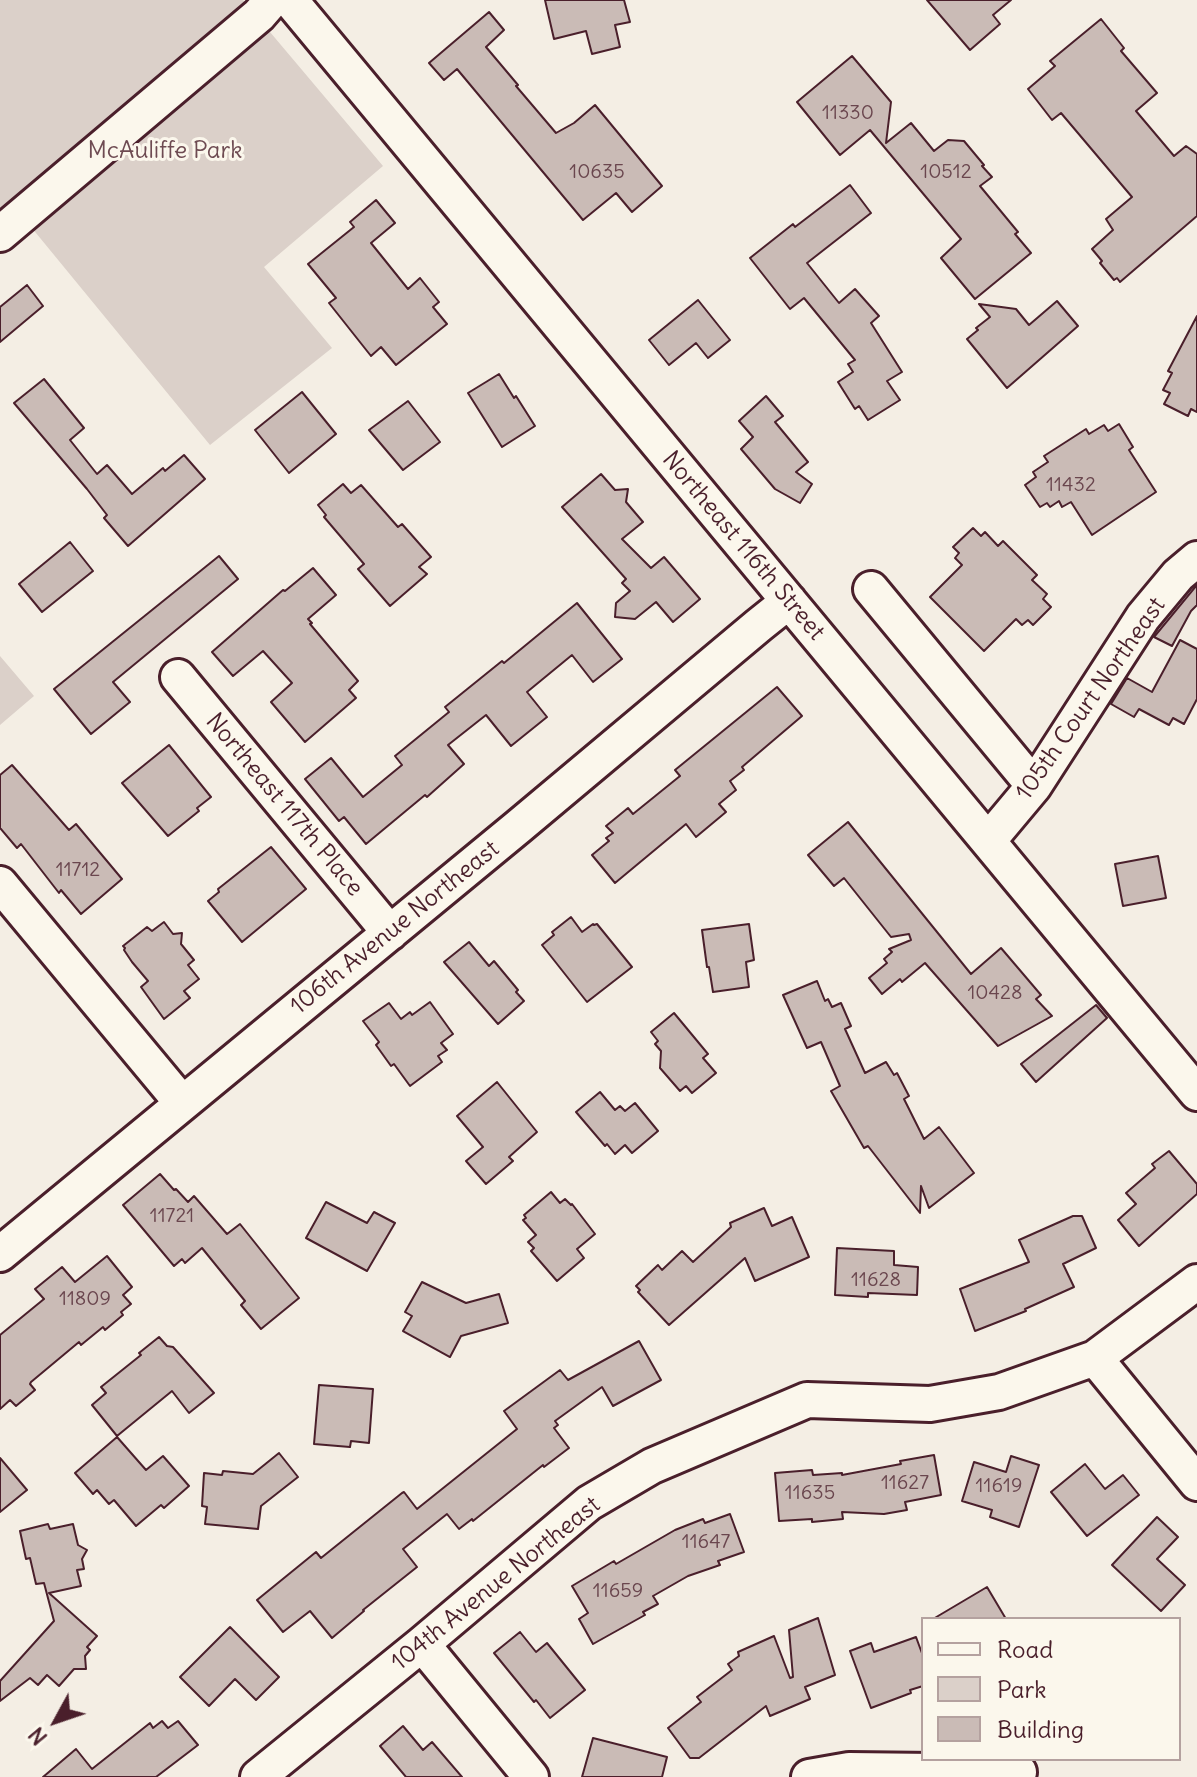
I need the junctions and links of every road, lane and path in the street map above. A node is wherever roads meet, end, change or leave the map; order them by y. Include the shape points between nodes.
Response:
1 (272, 0) edge
2 (290, 0) edge
3 (0, 234) edge
4 (1197, 559) edge
5 (871, 589) dead end
6 (789, 601) junction
7 (178, 677) dead end
8 (1034, 786) junction
9 (988, 841) junction
10 (0, 884) edge
11 (390, 933) junction
12 (1197, 1093) edge
13 (182, 1103) junction
14 (0, 1254) edge
15 (1197, 1282) edge
16 (1095, 1358) junction
17 (1197, 1483) edge
18 (422, 1644) junction
19 (1019, 1772) dead end
20 (258, 1777) edge
21 (531, 1777) edge
22 (809, 1777) edge

1 - 3 street
2 - 6 street, Northeast 116th Street
4 - 8 street, 105th Court Northeast via 1143,617
5 - 8 street
6 - 9 street, Northeast 116th Street
6 - 11 street, 106th Avenue Northeast
7 - 11 street, Northeast 117th Place
8 - 9 street, 105th Court Northeast
9 - 12 street, Northeast 116th Street
10 - 13 street
11 - 13 street, 106th Avenue Northeast
13 - 14 street, 106th Avenue Northeast
15 - 16 street, 104th Avenue Northeast
16 - 17 street
16 - 18 street, 104th Avenue Northeast via 999,1392 930,1404 807,1400 652,1466 589,1503
18 - 20 street, 104th Avenue Northeast
18 - 21 street
19 - 22 street via 849,1770

